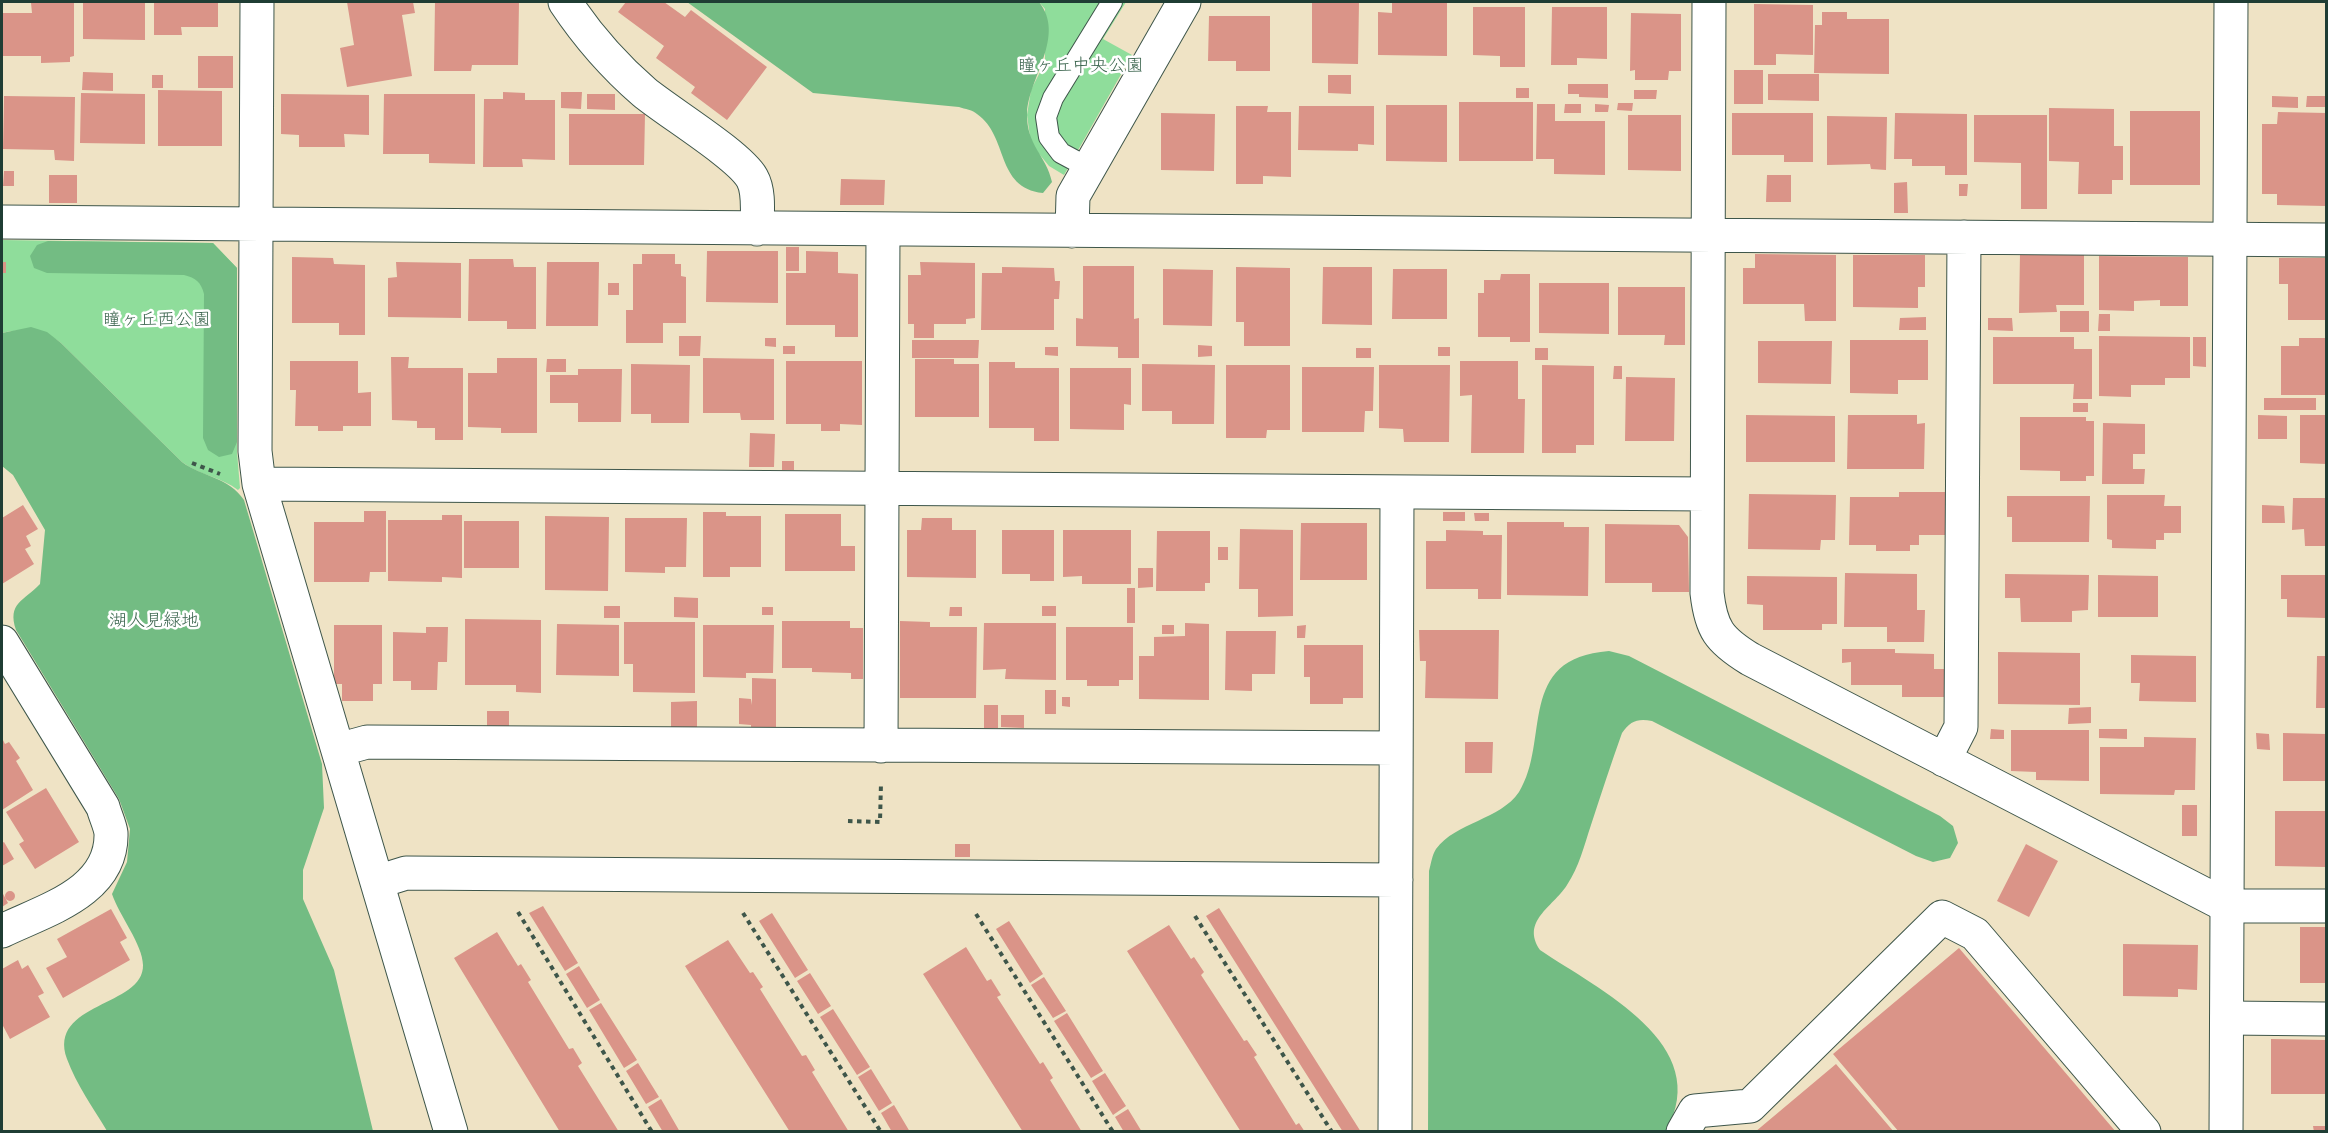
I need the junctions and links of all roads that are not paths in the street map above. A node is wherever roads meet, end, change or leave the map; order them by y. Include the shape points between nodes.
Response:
1 (257, 2) edge
2 (565, 2) edge
3 (1112, 2) edge
4 (1184, 2) edge
5 (1709, 2) edge
6 (2231, 2) edge
7 (1089, 168) junction
8 (2, 222) edge
9 (256, 226) junction
10 (757, 229) junction
11 (883, 230) junction
12 (1072, 231) junction
13 (1708, 235) junction
14 (1964, 237) junction
15 (2230, 239) junction
16 (2326, 240) edge
17 (259, 484) junction
18 (882, 488) junction
19 (1397, 492) junction
20 (1707, 494) junction
21 (2, 642) edge
22 (881, 747) junction
23 (1396, 748) junction
24 (338, 750) junction
25 (1944, 760) junction
26 (1396, 880) junction
27 (377, 882) junction
28 (2227, 906) junction
29 (2326, 906) edge
30 (2, 931) edge
31 (2227, 1018) junction
32 (2326, 1019) edge
33 (451, 1131) edge
34 (1395, 1131) edge
35 (1683, 1131) edge
36 (2144, 1131) edge
37 (2226, 1131) edge

1 - 9 street
2 - 10 street via 609,57 644,92 753,179
3 - 7 lane via 1053,98 1046,117 1049,137 1061,153
4 - 7 street
5 - 13 street
6 - 15 street
7 - 12 street via 1073,196
8 - 9 street
9 - 10 street
9 - 17 street via 255,452
10 - 11 street
11 - 12 street
11 - 18 street
12 - 13 street
13 - 14 street
13 - 20 street
14 - 15 street
14 - 25 street via 1962,727
15 - 16 street
15 - 28 street
17 - 18 street
17 - 24 street
18 - 19 street
18 - 22 street
19 - 20 street
19 - 23 street
20 - 25 street via 1710,621 1726,644
21 - 30 street via 103,807 111,832 109,857 96,879 76,895
22 - 23 street
22 - 24 street via 367,742
23 - 26 street
24 - 27 street
25 - 28 street
26 - 27 street via 406,873
26 - 34 street
27 - 33 street
28 - 29 street
28 - 31 street
31 - 32 street
31 - 37 street
35 - 36 street via 1695,1111 1750,1106 1942,917 1975,934

